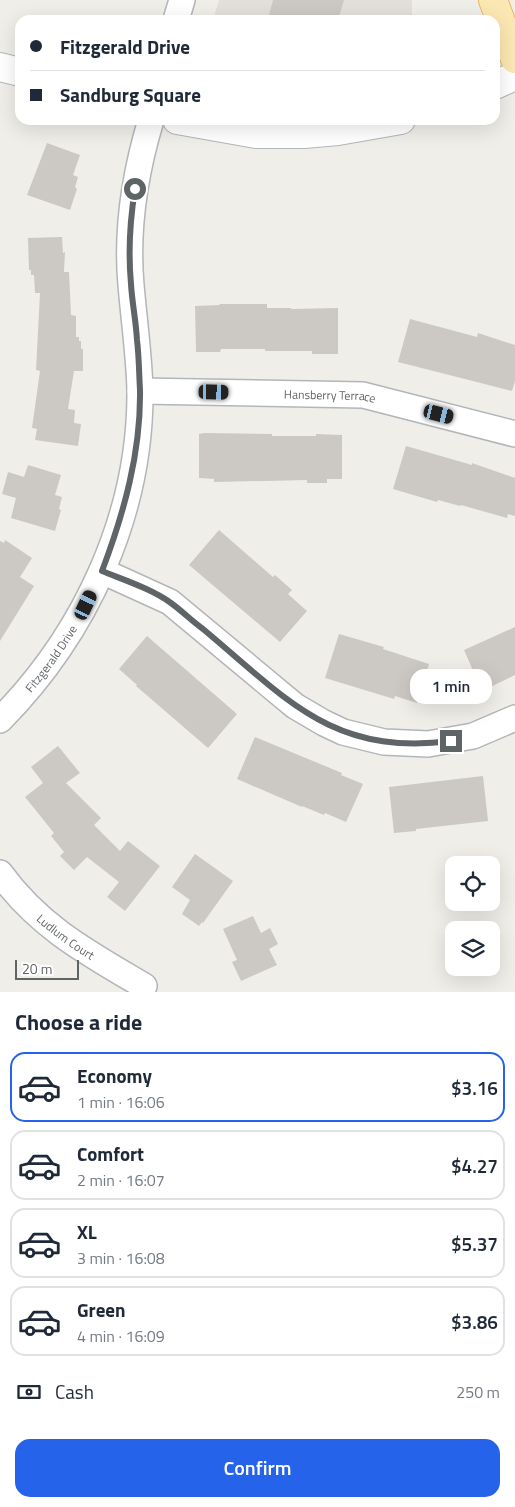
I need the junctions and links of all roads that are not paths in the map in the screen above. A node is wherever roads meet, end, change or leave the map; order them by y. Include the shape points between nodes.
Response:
1 (182, 0) edge
2 (493, 0) edge
3 (178, 15) edge
4 (499, 15) edge
5 (500, 19) edge
6 (515, 59) edge
7 (0, 67) edge
8 (15, 71) edge
9 (515, 76) edge
10 (500, 82) edge
11 (150, 125) edge
12 (205, 125) edge
13 (372, 125) edge
14 (140, 391) junction
15 (515, 434) edge
16 (102, 571) junction
17 (515, 718) edge
18 (0, 720) edge
19 (0, 873) edge
20 (144, 986) dead end

1 - 3 street
2 - 4 main road
5 - 6 main road
7 - 8 street
9 - 10 street
11 - 14 street, Fitzgerald Drive via 137,174 130,235
12 - 13 street via 256,134 304,134
14 - 15 street, Hansberry Terrace via 363,394
14 - 16 street, Fitzgerald Drive via 135,456 124,508
16 - 17 street via 170,602 295,706 343,732 384,742 428,744 473,736
16 - 18 street, Fitzgerald Drive via 67,638
19 - 20 street, Ludlum Court via 48,926

